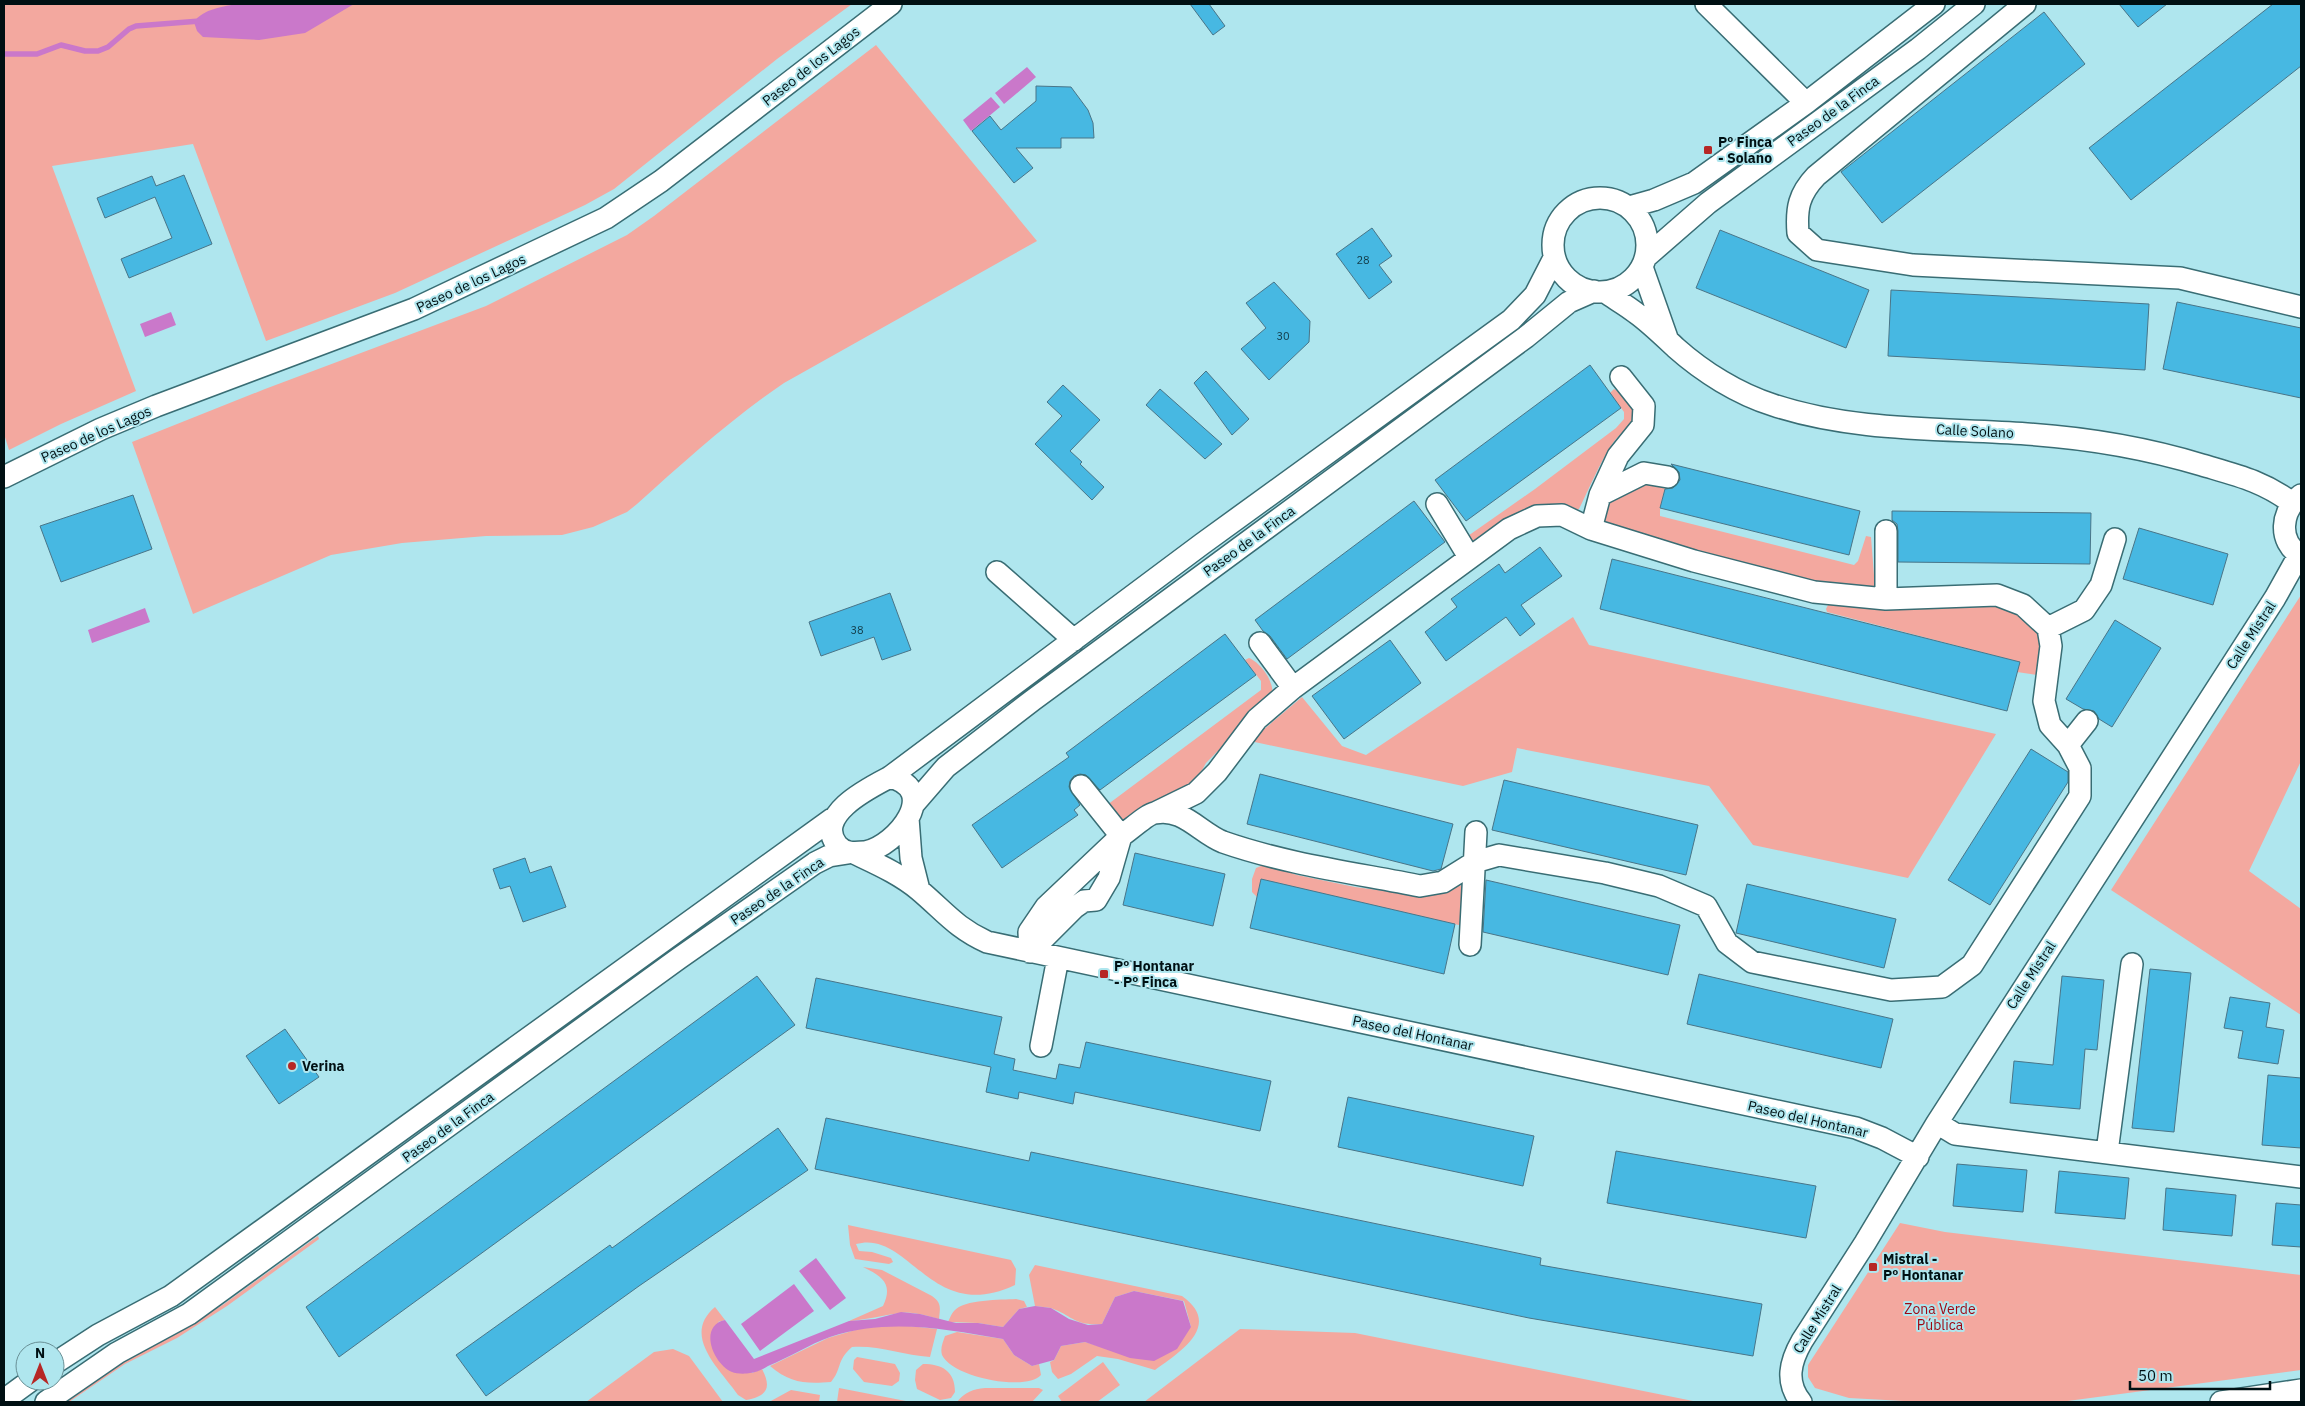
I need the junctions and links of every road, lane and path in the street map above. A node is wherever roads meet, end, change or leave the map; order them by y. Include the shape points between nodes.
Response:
1 (891, 4) edge
2 (1706, 4) edge
3 (1934, 4) edge
4 (1974, 4) edge
5 (2025, 4) edge
6 (1806, 103) junction
7 (1629, 207) junction
8 (1554, 258) junction
9 (1644, 262) junction
10 (1600, 291) junction
11 (2301, 307) edge
12 (1668, 340) junction
13 (1622, 377) dead end
14 (4, 476) edge
15 (1668, 478) dead end
16 (1600, 494) junction
17 (2297, 499) edge
18 (1437, 504) dead end
19 (1591, 529) junction
20 (1886, 531) dead end
21 (2115, 538) dead end
22 (2300, 555) edge
23 (1469, 557) junction
24 (997, 572) dead end
25 (1886, 599) junction
26 (2048, 628) junction
27 (1074, 640) junction
28 (1260, 643) dead end
29 (1293, 688) junction
30 (2087, 721) dead end
31 (2068, 745) junction
32 (890, 778) junction
33 (1081, 786) dead end
34 (911, 811) junction
35 (1154, 812) junction
36 (832, 819) junction
37 (1476, 832) dead end
38 (1121, 836) junction
39 (851, 853) junction
40 (1475, 862) junction
41 (919, 890) junction
42 (1470, 946) dead end
43 (1030, 952) junction
44 (1058, 958) junction
45 (2132, 964) dead end
46 (1041, 1046) dead end
47 (1936, 1123) junction
48 (2107, 1152) junction
49 (1918, 1156) junction
50 (2301, 1177) edge
51 (65, 1356) edge
52 (2301, 1390) edge
53 (16, 1391) edge
54 (4, 1400) edge
55 (46, 1402) edge
56 (1802, 1402) edge
57 (2221, 1402) edge

1 - 14 street, Paseo de los Lagos via 661,181 606,218 414,309 156,406
2 - 6 street, Paseo de la Finca
3 - 6 street, Paseo de la Finca
4 - 9 street, Paseo de la Finca via 1708,203
5 - 11 street via 1816,176 1798,201 1798,233 1817,250 1913,265 2180,278
6 - 7 street, Paseo de la Finca via 1694,183
7 - 8 street via 1608,198 1584,200 1564,213 1554,234
7 - 9 street via 1642,221 1647,238
8 - 10 street via 1563,274 1577,286
8 - 27 street, Paseo de la Finca via 1535,295 1511,320
9 - 10 street via 1626,284
9 - 12 street
10 - 12 street, Calle Solano via 1637,313
10 - 34 street, Paseo de la Finca via 1569,302 1494,361 1026,706 946,767
12 - 17 street, Calle Solano via 1714,377 1752,398 1804,414 1868,425 2029,434 2107,444 2183,459 2254,480
13 - 16 street via 1644,406 1643,425 1618,456
15 - 16 street via 1644,472
16 - 19 street
17 - 22 street via 2285,516 2284,530 2289,544
18 - 23 street
19 - 23 street via 1562,515 1537,516 1509,529
19 - 25 street via 1694,561 1814,592
20 - 25 street
21 - 26 street via 2101,585 2084,610
22 - 47 street, Calle Mistral
23 - 29 street
24 - 27 street
25 - 26 street via 1997,595 2024,604
26 - 31 street via 2051,646 2044,701 2050,725
27 - 32 street, Paseo de la Finca
28 - 29 street
29 - 35 street via 1257,719 1217,772 1196,793
30 - 31 street
31 - 40 street via 2080,768 2080,796 1972,965 1942,987 1891,990 1752,962 1727,943 1706,906 1659,886 1499,855
32 - 34 street via 901,780 908,786 913,794
32 - 36 street via 872,786
33 - 38 street
34 - 39 street via 897,833 882,845 869,851
34 - 41 street, Paseo del Hontanar via 911,858
35 - 38 street
35 - 40 street via 1178,814 1218,840 1254,853 1420,886 1443,882
36 - 39 street via 834,840
36 - 51 street, Paseo de la Finca via 171,1296
37 - 40 street
38 - 43 street via 1046,907 1028,932
38 - 43 street via 1109,878 1096,900 1084,900
39 - 41 street, Paseo del Hontanar via 888,869
39 - 55 street, Paseo de la Finca via 829,856 815,863 189,1314 117,1353
40 - 42 street
41 - 43 street, Paseo del Hontanar via 969,934 987,942
43 - 44 street, Paseo del Hontanar
44 - 46 street
44 - 49 street, Paseo del Hontanar via 1856,1128
45 - 48 street
47 - 48 street via 1955,1134
47 - 49 street, Calle Mistral
48 - 50 street
49 - 56 street, Calle Mistral via 1794,1354 1790,1371 1792,1388
52 - 57 street
53 - 54 street

